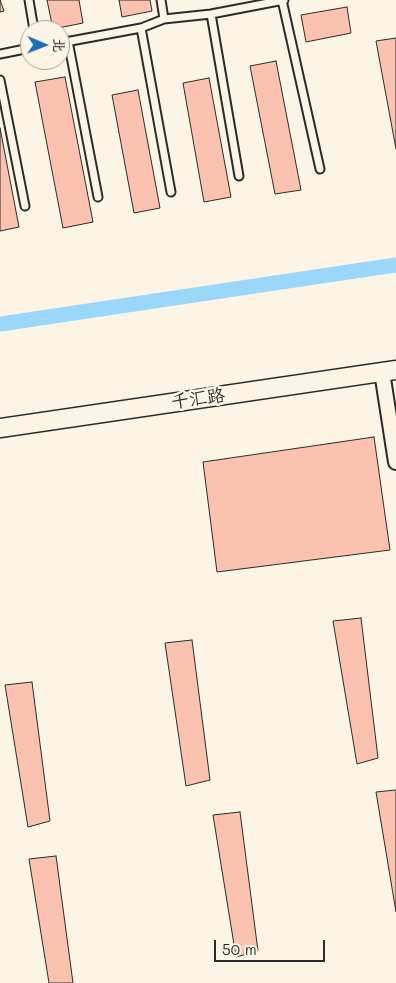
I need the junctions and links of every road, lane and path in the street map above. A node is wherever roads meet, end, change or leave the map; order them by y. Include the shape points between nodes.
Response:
1 (29, 0) edge
2 (161, 0) edge
3 (283, 0) edge
4 (212, 14) junction
5 (164, 19) junction
6 (32, 20) edge
7 (141, 28) junction
8 (70, 41) edge
9 (20, 50) edge
10 (0, 54) edge
11 (70, 69) edge
12 (0, 80) edge
13 (320, 169) dead end
14 (239, 176) dead end
15 (171, 192) dead end
16 (98, 197) dead end
17 (25, 206) dead end
18 (389, 371) edge
19 (0, 428) edge
20 (396, 462) edge

1 - 6 lane
2 - 5 lane
3 - 4 lane
3 - 13 lane
4 - 5 lane
4 - 14 lane
5 - 7 lane
7 - 8 lane
7 - 15 lane
9 - 10 lane
11 - 16 lane
12 - 17 lane
18 - 19 street, 千汇路
18 - 20 street

